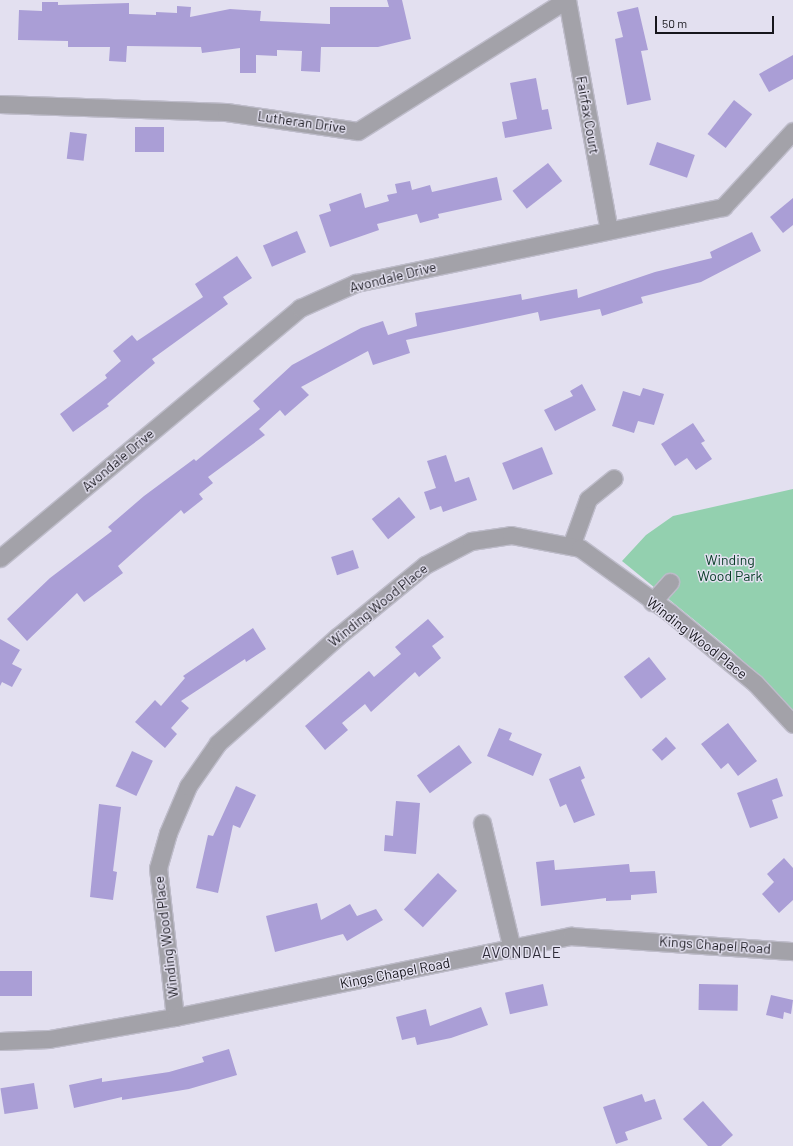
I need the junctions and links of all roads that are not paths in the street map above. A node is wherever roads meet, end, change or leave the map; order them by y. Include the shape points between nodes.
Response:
1 (566, 0) edge
2 (0, 104) edge
3 (793, 132) edge
4 (609, 230) junction
5 (614, 478) dead end
6 (571, 546) junction
7 (0, 558) edge
8 (670, 582) dead end
9 (652, 602) junction
10 (793, 724) edge
11 (482, 824) dead end
12 (512, 949) junction
13 (793, 950) edge
14 (175, 1017) junction
15 (0, 1041) edge

1 - 2 street, Lutheran Drive via 358,130 226,112
1 - 4 street, Fairfax Court
3 - 4 street, Avondale Drive via 723,207
4 - 7 street, Avondale Drive via 356,283 300,308
5 - 6 street via 588,499
6 - 9 street, Winding Wood Place via 580,548
6 - 14 street, Winding Wood Place via 511,535 471,541 425,565 337,637 218,744 188,786 168,833 158,868
8 - 9 street
9 - 10 street, Winding Wood Place via 755,683
11 - 12 street
12 - 13 street, Kings Chapel Road via 571,936
12 - 14 street, Kings Chapel Road
14 - 15 street, Kings Chapel Road via 49,1039

